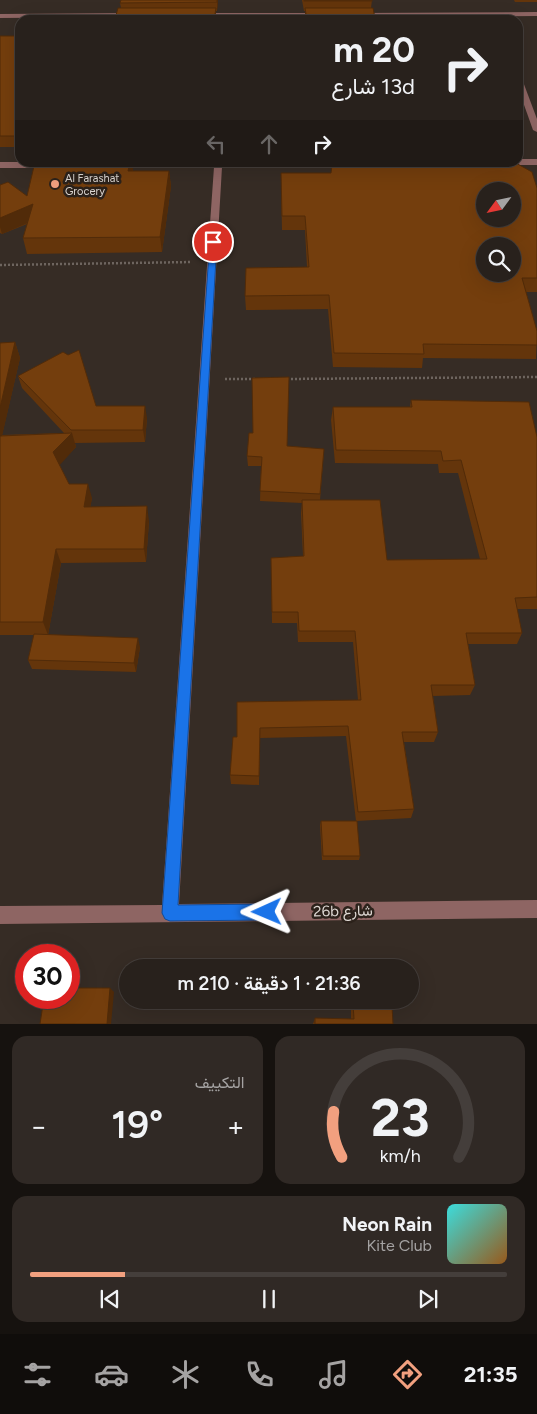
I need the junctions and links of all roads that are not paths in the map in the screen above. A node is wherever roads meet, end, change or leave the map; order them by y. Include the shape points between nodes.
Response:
1 (537, 14) edge
2 (192, 15) edge
3 (328, 15) edge
4 (522, 15) edge
5 (0, 16) edge
6 (15, 16) edge
7 (523, 93) edge
8 (537, 130) edge
9 (523, 162) edge
10 (537, 162) edge
11 (0, 165) edge
12 (15, 165) edge
13 (218, 167) edge
14 (537, 909) edge
15 (170, 913) junction
16 (0, 916) edge

1 - 4 street
2 - 3 street
5 - 6 street
7 - 8 street
9 - 10 street
11 - 12 street
13 - 15 street
14 - 15 street, 26b شارع
15 - 16 street, 26b شارع

